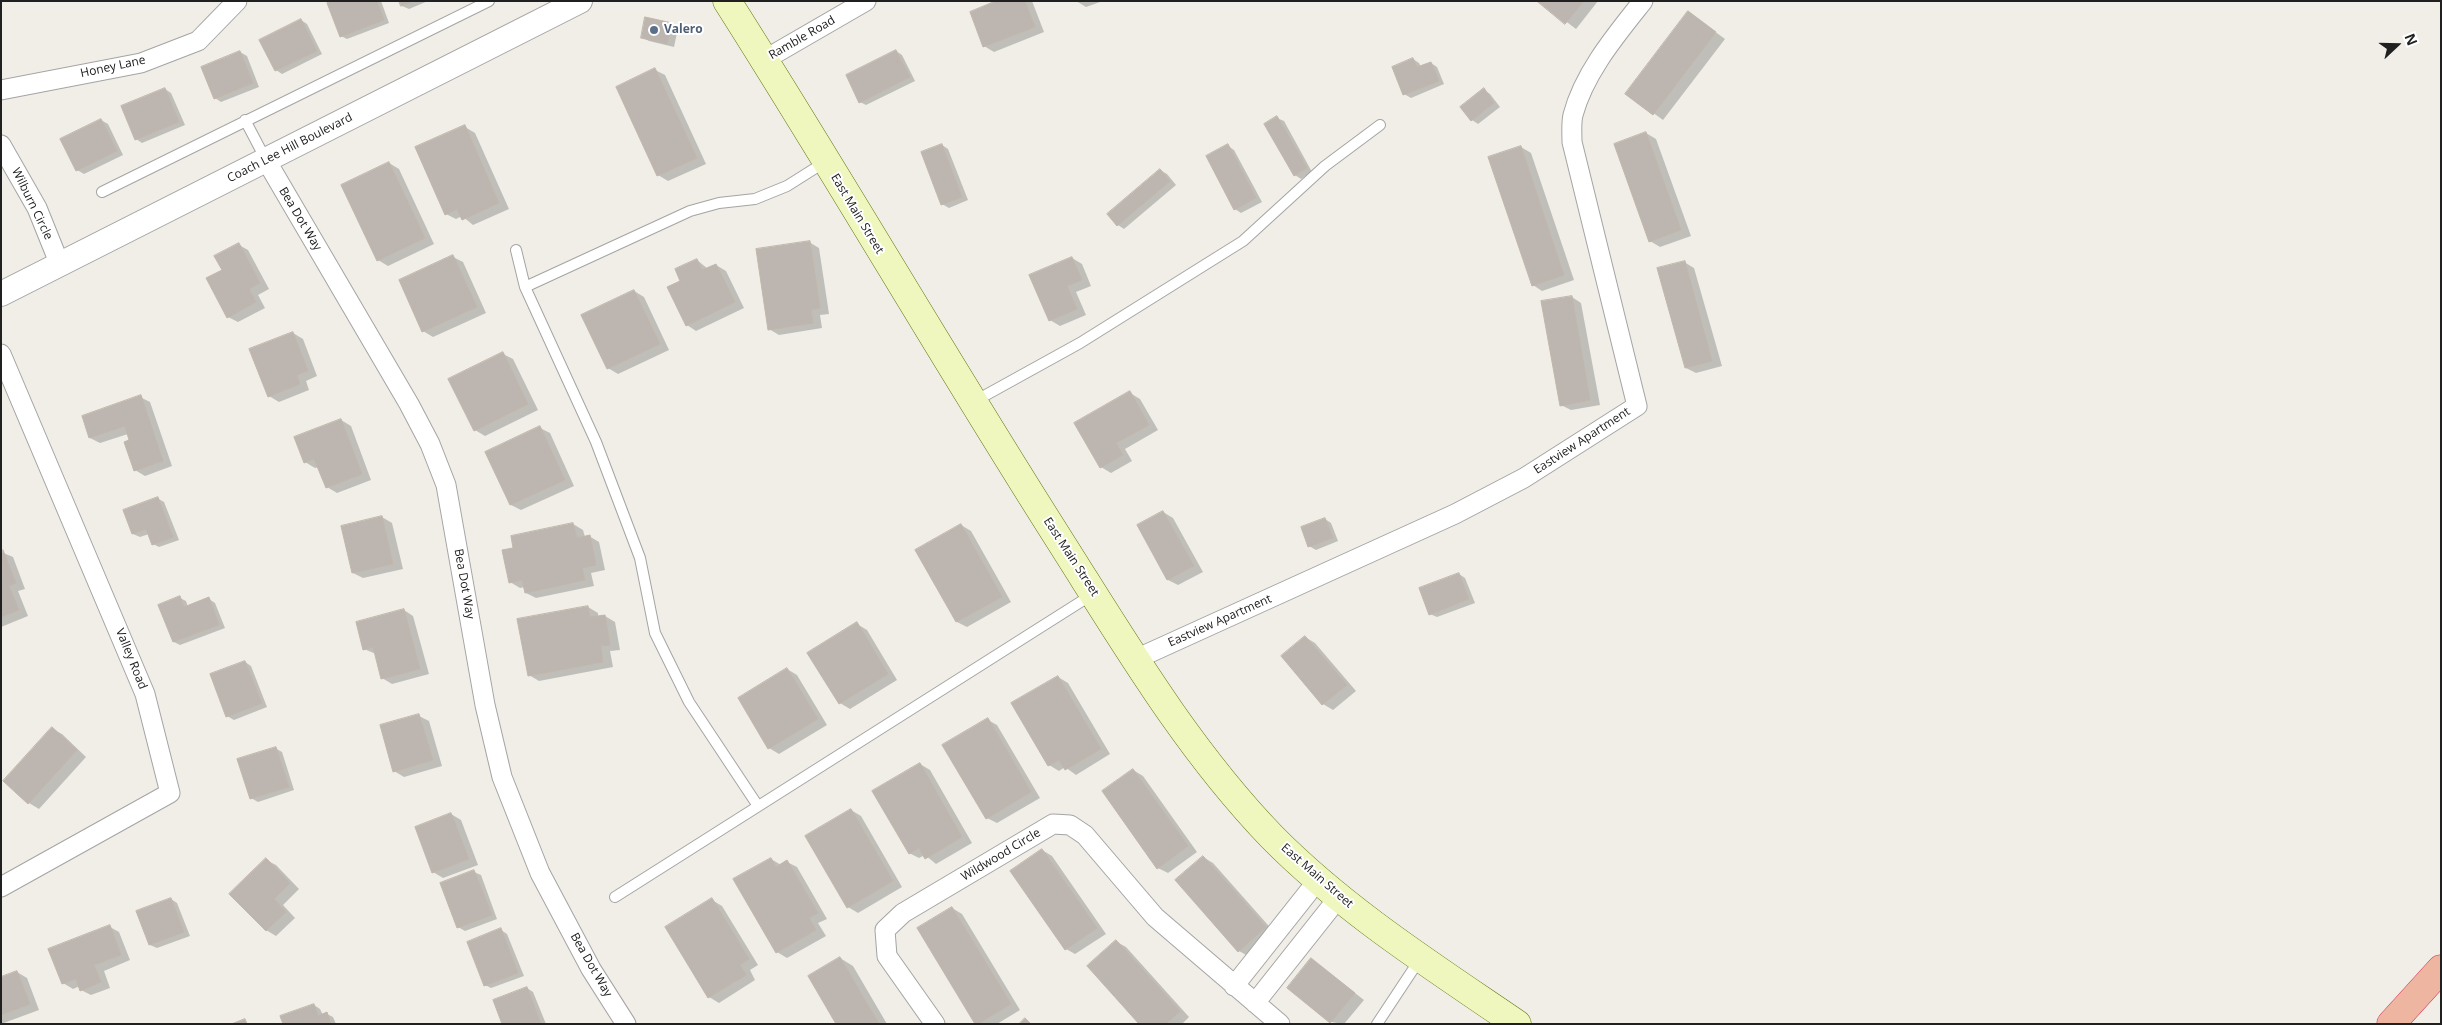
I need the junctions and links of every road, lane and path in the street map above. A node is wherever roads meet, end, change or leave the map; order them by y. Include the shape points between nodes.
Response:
1 (237, 1) edge
2 (489, 1) edge
3 (580, 1) edge
4 (727, 1) edge
5 (866, 1) edge
6 (1643, 1) edge
7 (764, 60) junction
8 (1, 90) edge
9 (245, 120) junction
10 (1380, 125) dead end
11 (1, 145) edge
12 (266, 160) junction
13 (825, 162) junction
14 (102, 192) dead end
15 (516, 250) dead end
16 (60, 265) junction
17 (525, 287) junction
18 (1, 294) edge
19 (1, 354) edge
20 (972, 403) junction
21 (1094, 593) junction
22 (1136, 659) junction
23 (758, 806) junction
24 (1, 887) edge
25 (1328, 888) junction
26 (615, 897) dead end
27 (1420, 958) junction
28 (2441, 969) edge
29 (1234, 986) junction
30 (1255, 1003) junction
31 (626, 1024) edge
32 (935, 1024) edge
33 (1280, 1024) edge
34 (1377, 1024) edge
35 (1517, 1024) edge
36 (2391, 1024) edge

1 - 8 street, Honey Lane via 198,41 141,63
2 - 9 lane
3 - 12 street, Coach Lee Hill Boulevard
4 - 7 main road, East Main Street
5 - 7 street, Ramble Road
6 - 22 street, Eastview Apartment via 1587,80 1572,117 1572,142 1637,406 1524,478 1455,514
7 - 13 main road, East Main Street
9 - 12 lane
9 - 14 lane
10 - 20 lane via 1325,166 1243,241 1080,343
11 - 16 street, Wilburn Circle via 37,208
12 - 16 street, Coach Lee Hill Boulevard
12 - 31 street, Bea Dot Way via 430,444 446,485 485,705 502,777 540,873 591,969
13 - 17 lane via 787,186 755,199 719,203 690,211
13 - 20 main road, East Main Street
15 - 17 lane
16 - 18 street, Coach Lee Hill Boulevard
17 - 23 lane via 596,442 640,558 655,633 688,702
19 - 24 street, Valley Road via 145,694 170,793
20 - 21 main road, East Main Street
21 - 22 main road, East Main Street
21 - 23 lane
22 - 25 main road, East Main Street via 1219,777 1271,836
23 - 26 lane
25 - 27 main road, East Main Street
25 - 29 street
25 - 30 street
27 - 34 lane
27 - 35 main road, East Main Street
28 - 36 highway
29 - 30 street, Wildwood Circle
29 - 32 street, Wildwood Circle via 1155,917 1085,835 1070,825 1052,824 903,913 885,930 888,956
30 - 33 street, Wildwood Circle

